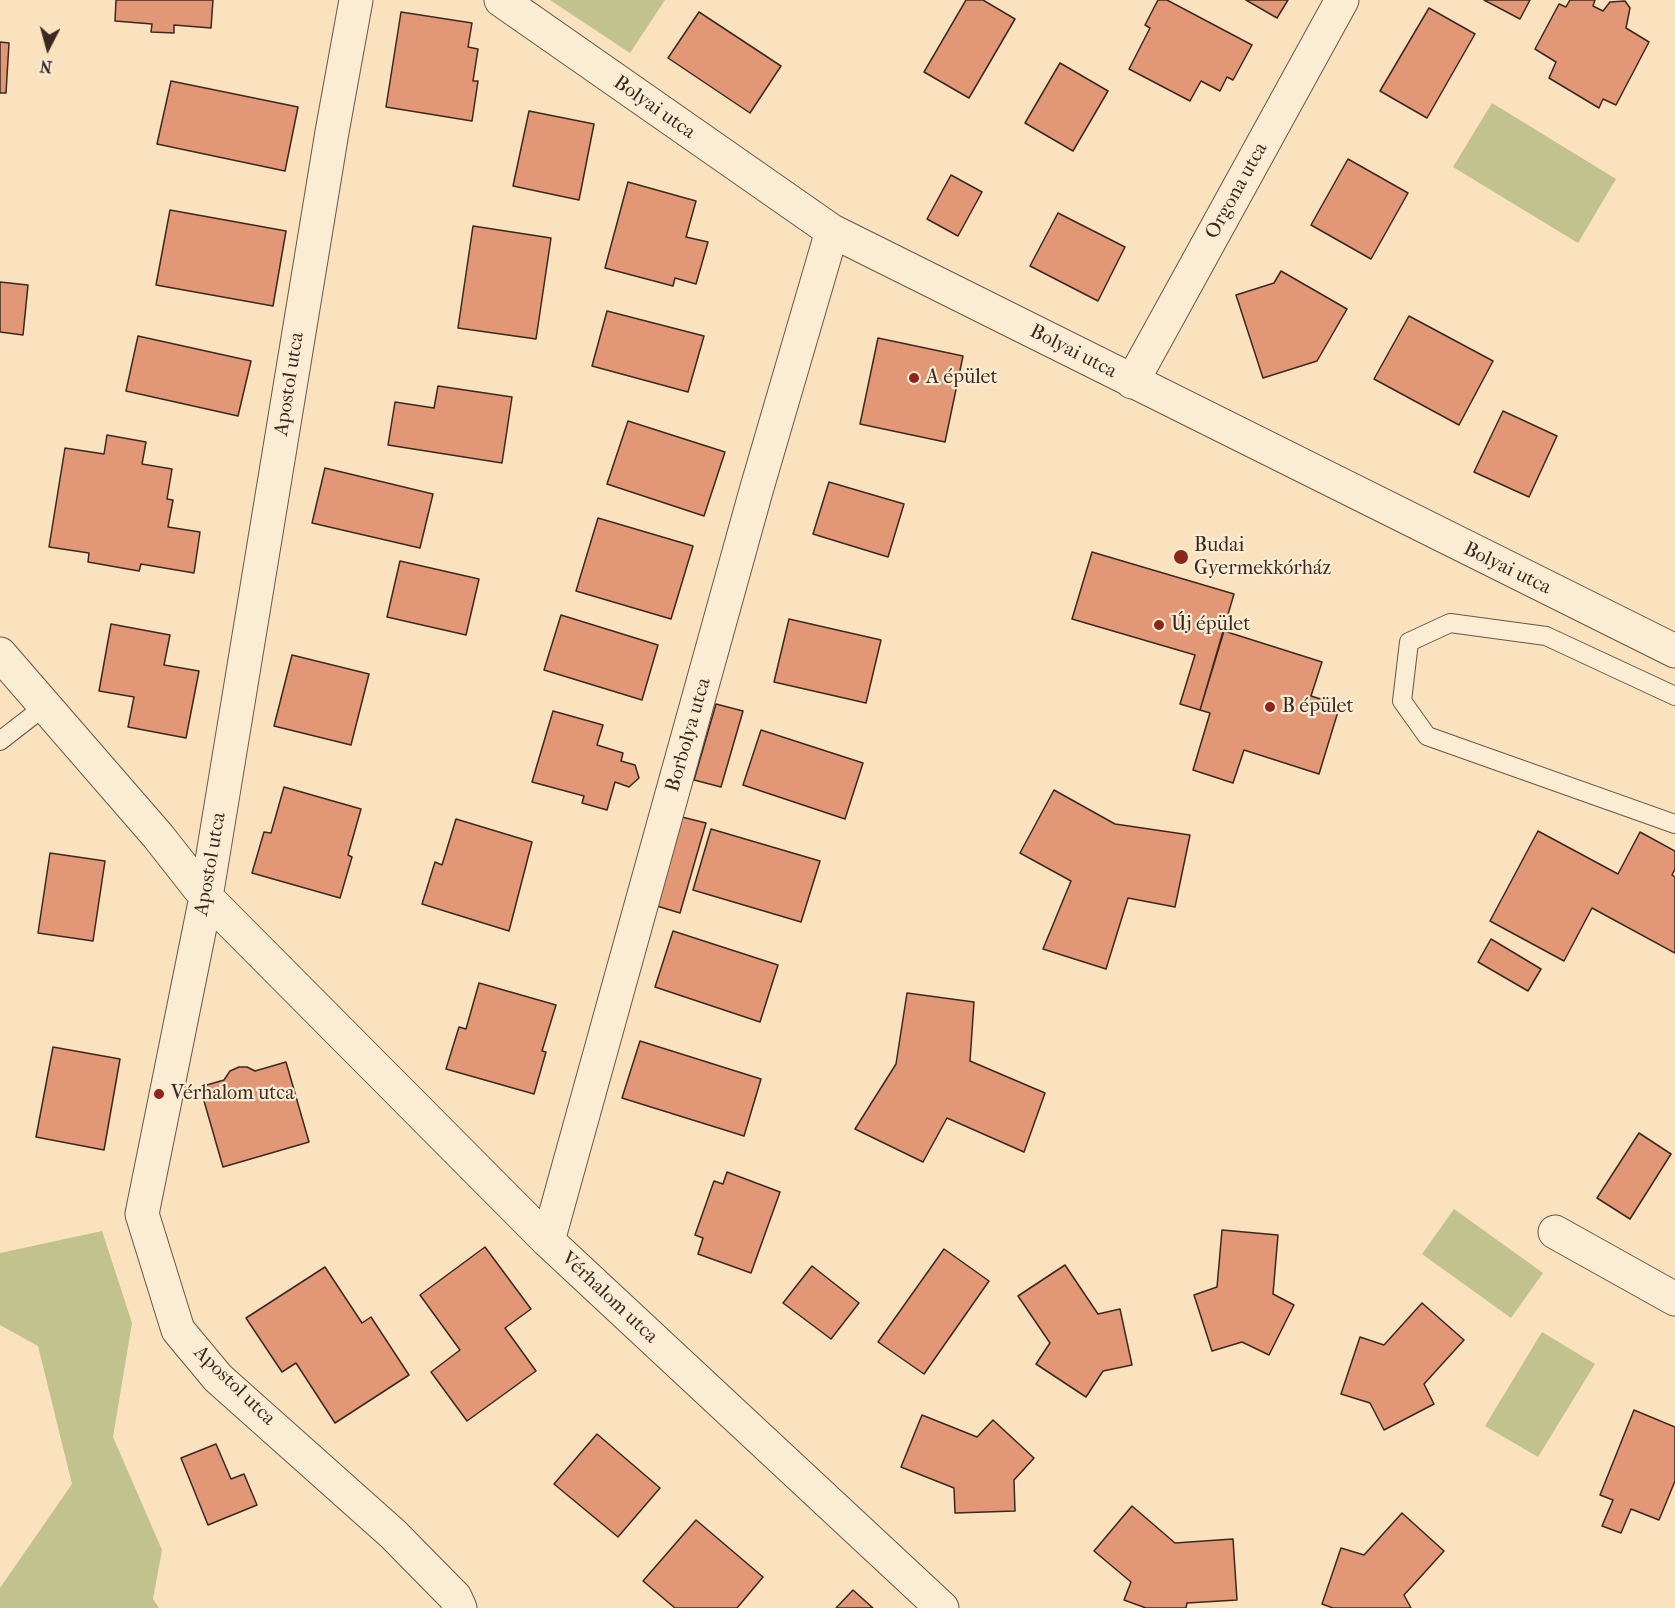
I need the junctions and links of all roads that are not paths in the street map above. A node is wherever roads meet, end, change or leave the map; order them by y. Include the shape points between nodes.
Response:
1 (356, 0) edge
2 (501, 0) edge
3 (1342, 0) edge
4 (832, 231) junction
5 (1132, 382) junction
6 (1675, 651) edge
7 (0, 654) edge
8 (1675, 696) edge
9 (45, 705) junction
10 (0, 741) edge
11 (1675, 824) edge
12 (206, 897) junction
13 (1555, 1232) dead end
14 (548, 1241) junction
15 (1675, 1299) edge
16 (460, 1608) edge
17 (942, 1608) edge

1 - 12 street, Apostol utca
2 - 4 street, Bolyai utca
3 - 5 street, Orgona utca
4 - 5 street, Bolyai utca
4 - 14 street, Borbolya utca
5 - 6 street, Bolyai utca
7 - 9 street, Vérhalom utca
8 - 11 lane via 1546,636 1450,623 1409,642 1402,700 1427,736
9 - 10 lane
9 - 12 street, Vérhalom utca
12 - 14 street, Vérhalom utca
12 - 16 street, Apostol utca via 142,1214 178,1330 219,1378 393,1534 456,1597
13 - 15 street
14 - 17 street, Vérhalom utca

